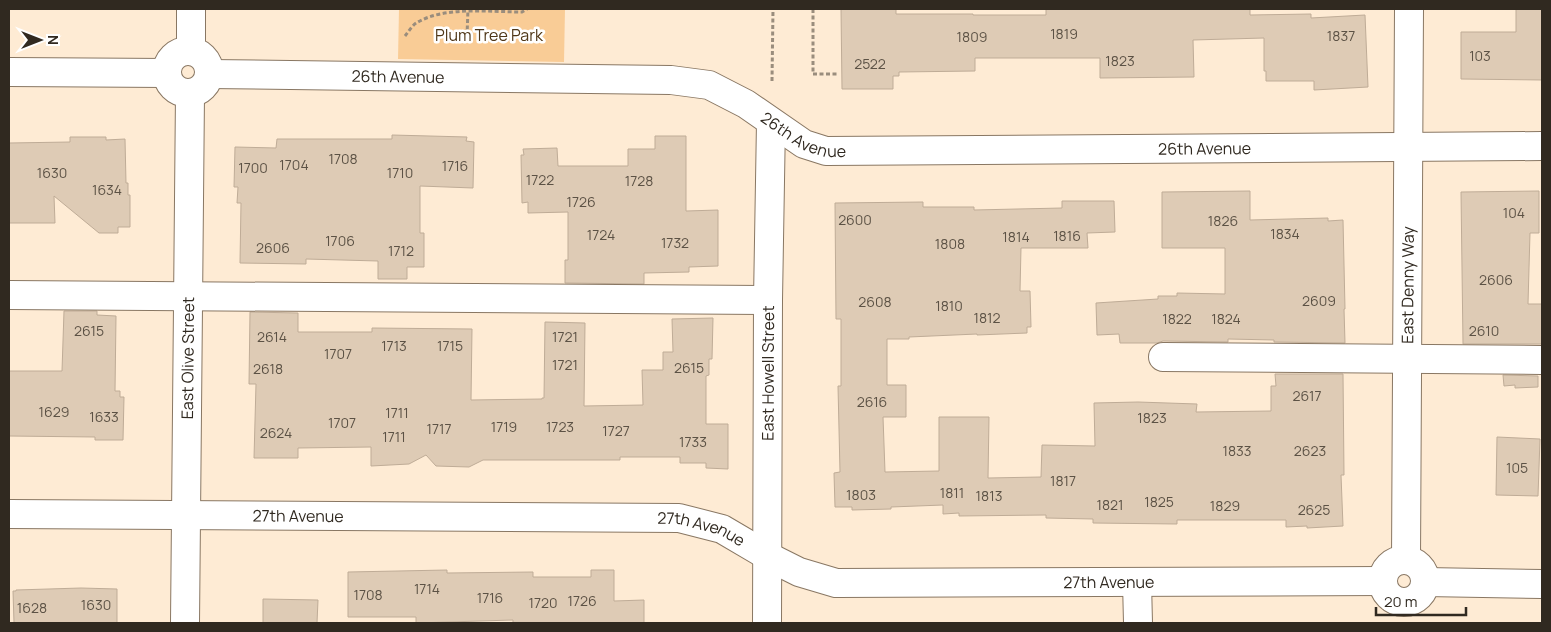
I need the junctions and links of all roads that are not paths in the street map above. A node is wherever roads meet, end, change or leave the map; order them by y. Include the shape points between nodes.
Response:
1 (191, 9) edge
2 (1408, 9) edge
3 (191, 51) junction
4 (9, 72) edge
5 (167, 73) junction
6 (209, 74) junction
7 (190, 94) junction
8 (771, 122) junction
9 (1542, 146) edge
10 (1408, 148) junction
11 (9, 295) edge
12 (187, 296) junction
13 (768, 300) junction
14 (1163, 357) dead end
15 (1406, 359) junction
16 (1542, 360) edge
17 (9, 514) edge
18 (185, 515) junction
19 (767, 556) junction
20 (1406, 560) junction
21 (1383, 581) junction
22 (1137, 582) junction
23 (1425, 582) junction
24 (1542, 584) edge
25 (1405, 613) edge
26 (184, 623) edge
27 (767, 623) edge
28 (1138, 623) edge

1 - 3 street
2 - 10 street, East Denny Way
3 - 5 street via 173,57
3 - 6 street via 204,59
4 - 5 street
5 - 7 street via 173,88
6 - 7 street via 205,86
6 - 8 street, 26th Avenue via 670,80 709,86 746,104
7 - 12 street, East Olive Street
8 - 10 street, 26th Avenue via 804,144 826,151
8 - 13 street, East Howell Street
9 - 10 street, 26th Avenue
10 - 15 street, East Denny Way
11 - 12 street
12 - 13 street
12 - 18 street, East Olive Street
13 - 19 street, East Howell Street
14 - 15 street
15 - 16 street
15 - 20 street, East Denny Way
17 - 18 street, 27th Avenue
18 - 19 street, 27th Avenue via 678,518 722,529
18 - 26 street, East Olive Street
19 - 22 street, 27th Avenue via 799,572 836,583
19 - 27 street, East Howell Street
20 - 21 street via 1390,565
20 - 23 street via 1420,567
21 - 22 street, 27th Avenue
21 - 25 street via 1389,596
22 - 28 street
23 - 24 street
23 - 25 street via 1421,594

